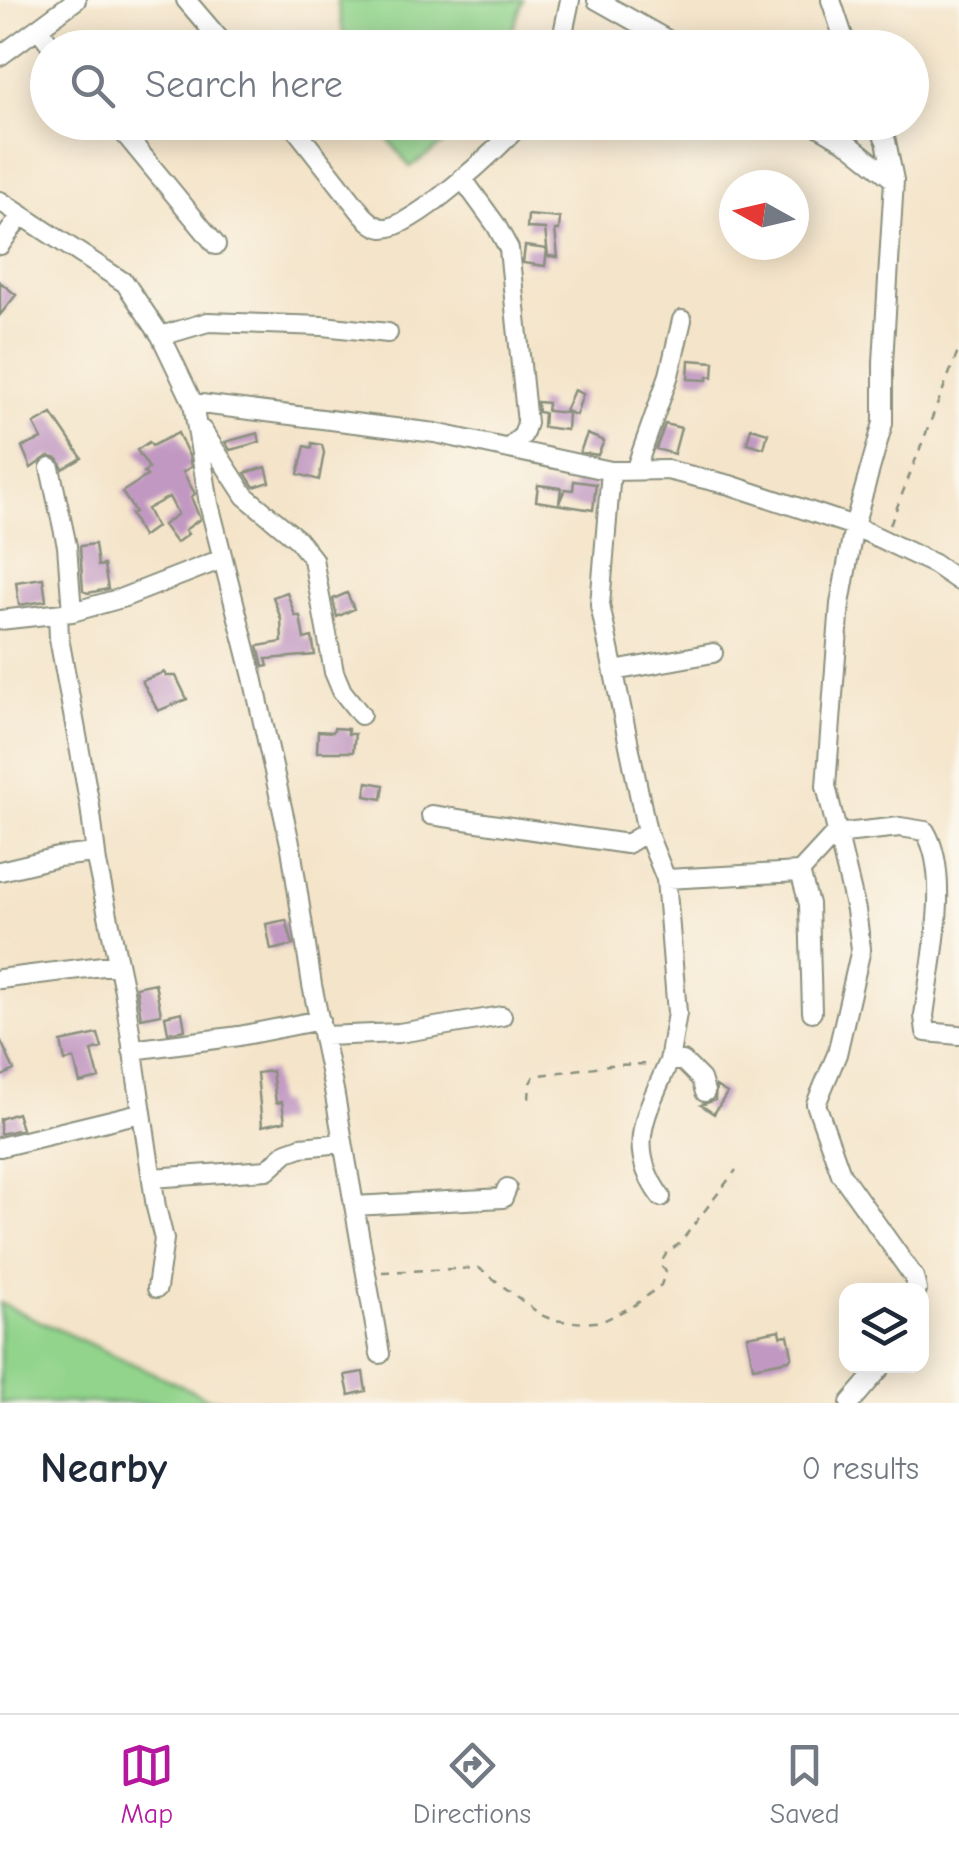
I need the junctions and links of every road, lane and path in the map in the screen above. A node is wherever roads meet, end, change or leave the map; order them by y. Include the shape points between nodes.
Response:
1 (76, 0) edge
2 (186, 0) edge
3 (570, 0) edge
4 (597, 0) edge
5 (831, 0) edge
6 (38, 28) joint
7 (35, 30) edge
8 (212, 30) edge
9 (564, 30) edge
10 (650, 30) edge
11 (841, 30) edge
12 (30, 34) edge
13 (0, 56) edge
14 (130, 140) edge
15 (304, 140) edge
16 (503, 140) edge
17 (840, 140) edge
18 (885, 140) edge
19 (462, 178) junction
20 (894, 180) junction
21 (0, 202) edge
22 (20, 216) junction
23 (0, 245) edge
24 (216, 245) dead end
25 (682, 320) dead end
26 (388, 333) dead end
27 (161, 336) junction
28 (959, 349) edge
29 (193, 403) junction
30 (199, 426) junction
31 (510, 447) junction
32 (50, 468) dead end
33 (636, 468) junction
34 (610, 470) junction
35 (854, 526) junction
36 (884, 540) junction
37 (222, 560) junction
38 (959, 581) edge
39 (65, 613) junction
40 (0, 620) edge
41 (714, 653) dead end
42 (614, 671) junction
43 (361, 715) dead end
44 (431, 815) dead end
45 (646, 832) junction
46 (835, 834) junction
47 (95, 854) junction
48 (0, 871) edge
49 (800, 872) junction
50 (666, 878) junction
51 (118, 964) junction
52 (0, 979) edge
53 (812, 1012) dead end
54 (502, 1016) dead end
55 (322, 1028) junction
56 (959, 1035) edge
57 (132, 1050) junction
58 (668, 1062) junction
59 (705, 1092) dead end
60 (529, 1099) dead end
61 (140, 1113) junction
62 (343, 1144) junction
63 (0, 1148) edge
64 (736, 1170) dead end
65 (152, 1178) junction
66 (507, 1188) dead end
67 (661, 1197) dead end
68 (354, 1206) junction
69 (365, 1273) junction
70 (915, 1283) edge
71 (157, 1288) dead end
72 (380, 1354) dead end
73 (876, 1373) edge
74 (850, 1403) edge

1 - 6 street
2 - 8 street
3 - 9 street
4 - 10 street
5 - 11 street
6 - 7 street
12 - 13 street
14 - 24 street
15 - 19 street via 364,215 383,228 414,216
16 - 19 street
17 - 20 street
18 - 20 street
19 - 31 street via 509,249 527,423
20 - 35 street via 884,423
21 - 22 street
22 - 23 street
22 - 27 street via 124,283
25 - 33 street
26 - 27 street via 208,322
27 - 29 street
28 - 36 path
29 - 30 street
29 - 31 street
30 - 37 street
30 - 43 street via 245,496 313,558 334,672
31 - 34 street
32 - 39 street via 67,546
33 - 34 street
33 - 35 street via 730,485
34 - 42 street via 600,604
35 - 36 street
35 - 46 street via 840,604 826,786
36 - 38 street
37 - 39 street
37 - 55 street via 291,848
39 - 40 street
39 - 47 street via 59,638
41 - 42 street
42 - 45 street
44 - 45 street via 626,844
45 - 50 street
46 - 49 street
46 - 56 street via 926,831 937,885 926,1032
46 - 70 street via 860,949 837,1054 816,1104 841,1174
47 - 48 street
47 - 51 street
49 - 50 street
49 - 53 street via 809,904
50 - 58 street via 677,1014
51 - 52 street
51 - 57 street
54 - 55 street via 398,1033
55 - 57 street
55 - 62 street
57 - 61 street
58 - 59 street via 683,1060
58 - 60 path via 534,1076
58 - 67 street via 641,1125 647,1179
61 - 63 street
61 - 65 street
62 - 65 street via 301,1147 267,1170
62 - 68 street
64 - 69 path via 666,1252 661,1285 603,1321 553,1320 479,1268
65 - 71 street via 164,1239
66 - 68 street via 504,1198
68 - 69 street
69 - 72 street
73 - 74 street

